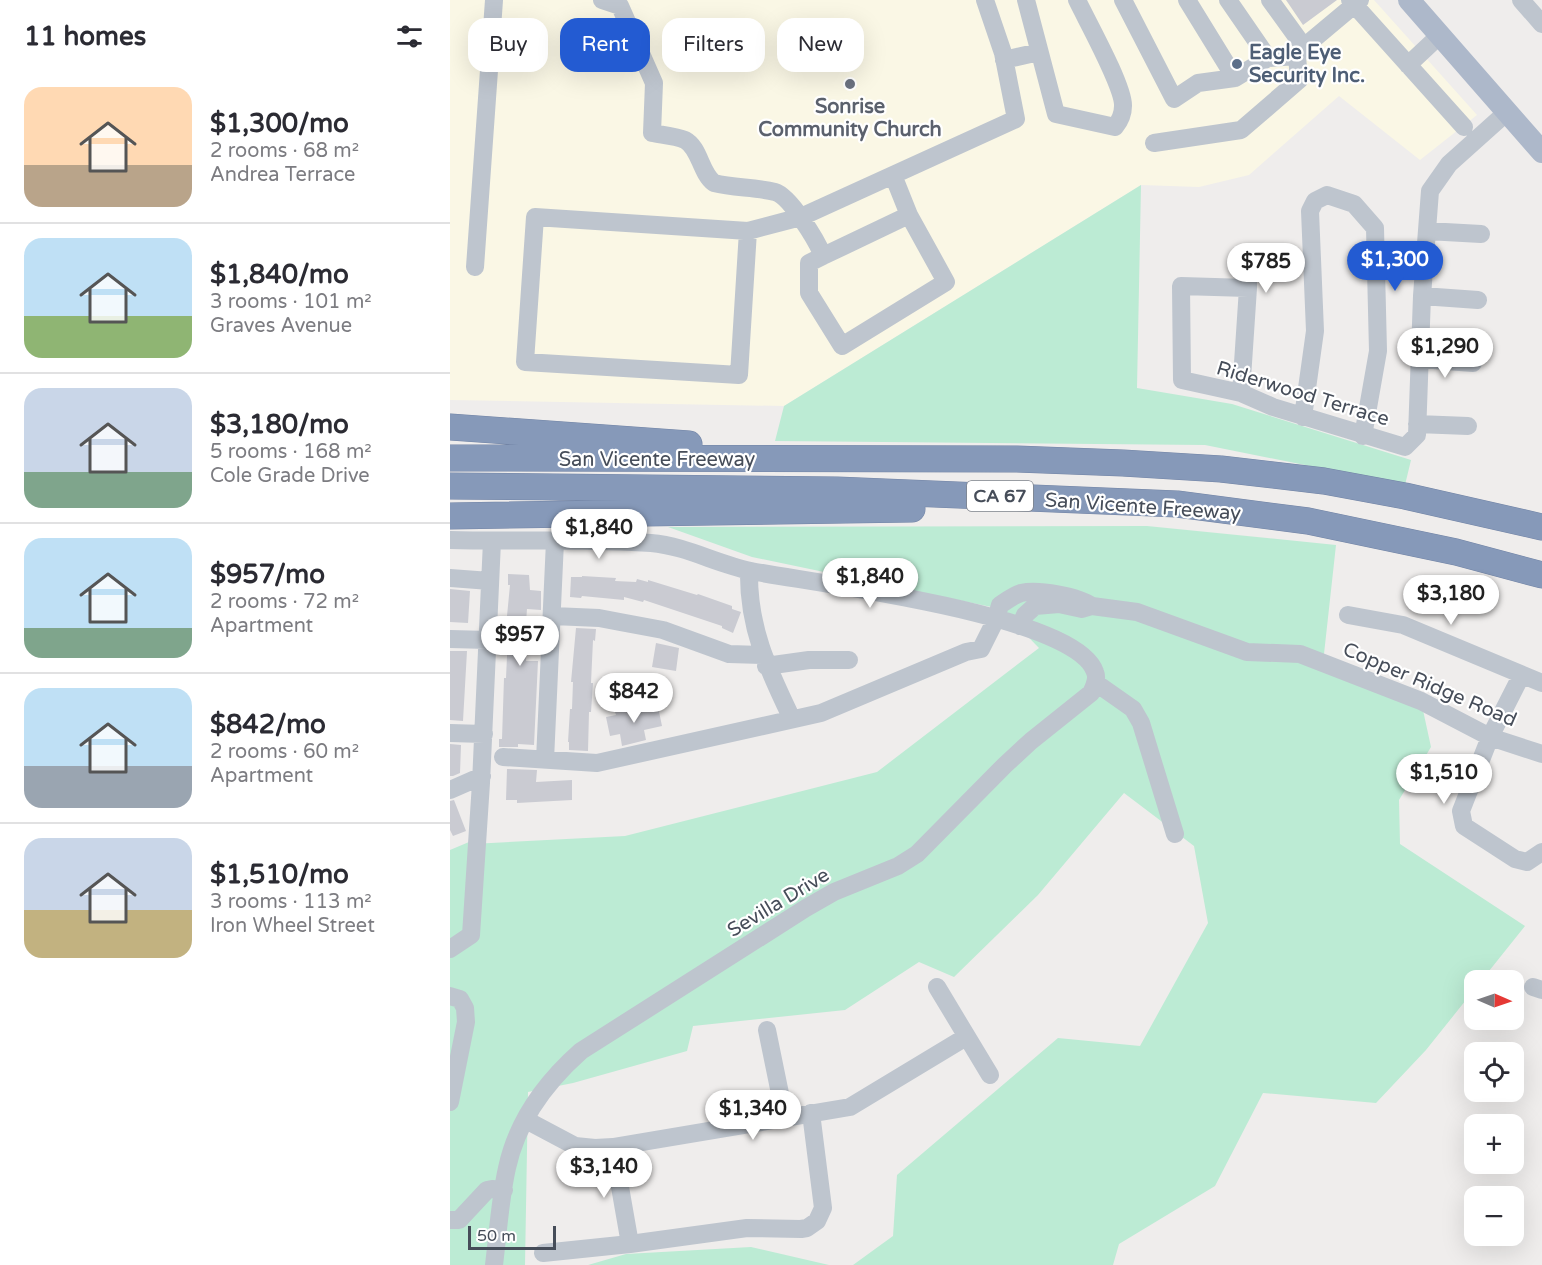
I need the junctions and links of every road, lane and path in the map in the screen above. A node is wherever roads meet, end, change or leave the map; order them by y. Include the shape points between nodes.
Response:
1 (494, 0) edge
2 (602, 0) edge
3 (985, 0) edge
4 (1026, 0) edge
5 (1077, 0) edge
6 (1123, 0) edge
7 (1187, 0) edge
8 (1270, 0) edge
9 (1409, 0) edge
10 (1521, 0) edge
11 (1232, 2) edge
12 (1355, 2) edge
13 (1542, 24) edge
14 (1440, 35) junction
15 (1039, 52) junction
16 (1301, 52) junction
17 (1269, 58) junction
18 (1004, 60) junction
19 (1408, 65) junction
20 (1235, 78) junction
21 (1507, 112) junction
22 (1464, 127) dead end
23 (1154, 143) dead end
24 (1542, 152) edge
25 (893, 175) junction
26 (909, 215) junction
27 (801, 217) junction
28 (748, 231) junction
29 (1427, 231) junction
30 (1481, 234) dead end
31 (823, 256) junction
32 (1248, 266) dead end
33 (475, 267) dead end
34 (1248, 288) junction
35 (1422, 296) junction
36 (1478, 300) dead end
37 (1420, 359) junction
38 (1473, 363) dead end
39 (1241, 393) junction
40 (1303, 417) junction
41 (1417, 424) junction
42 (1468, 426) dead end
43 (450, 427) edge
44 (1364, 436) junction
45 (450, 458) edge
46 (787, 460) junction
47 (450, 486) edge
48 (1177, 504) junction
49 (450, 516) edge
50 (1542, 528) edge
51 (450, 540) edge
52 (492, 541) junction
53 (555, 541) junction
54 (749, 571) junction
55 (1542, 575) edge
56 (450, 578) edge
57 (490, 581) junction
58 (1092, 606) junction
59 (1348, 615) dead end
60 (553, 616) junction
61 (996, 619) junction
62 (1020, 626) junction
63 (450, 639) edge
64 (488, 640) junction
65 (764, 660) junction
66 (849, 660) dead end
67 (1521, 676) junction
68 (1096, 683) junction
69 (1542, 683) edge
70 (792, 719) junction
71 (450, 733) edge
72 (483, 734) junction
73 (1490, 737) junction
74 (1542, 754) edge
75 (503, 757) dead end
76 (545, 760) junction
77 (482, 776) junction
78 (450, 790) edge
79 (1175, 834) dead end
80 (1542, 852) edge
81 (450, 950) edge
82 (937, 987) dead end
83 (450, 996) edge
84 (767, 1030) dead end
85 (966, 1037) junction
86 (990, 1075) dead end
87 (450, 1102) edge
88 (811, 1113) junction
89 (785, 1118) junction
90 (526, 1120) junction
91 (613, 1147) junction
92 (504, 1190) junction
93 (450, 1220) edge
94 (630, 1244) junction
95 (543, 1253) dead end
96 (494, 1265) edge

1 - 33 street
2 - 27 street via 620,6 654,83 652,134 684,140 692,146 714,183 778,193
3 - 18 street
4 - 15 street
5 - 15 street via 1120,89 1124,106 1115,127 1056,114
6 - 20 street via 1174,99 1198,84
7 - 20 street
8 - 16 street
9 - 14 main road
10 - 13 street
11 - 17 street
12 - 16 street
12 - 19 street
14 - 19 street
14 - 21 main road
15 - 18 street
16 - 17 street
16 - 23 street via 1299,80 1241,130
17 - 20 street
18 - 25 street via 1016,119
19 - 22 street
21 - 24 main road
21 - 29 street, Riderwood Terrace via 1449,164 1430,191
25 - 26 street
25 - 27 street
26 - 31 street
26 - 31 street via 946,282 842,346 809,293 809,263
27 - 28 street
27 - 31 street
28 - 28 street via 535,217 525,362 739,375
29 - 30 street
29 - 35 street, Riderwood Terrace
32 - 34 street
34 - 39 street
34 - 39 street, Riderwood Terrace via 1181,286 1182,380
35 - 36 street
35 - 37 street, Riderwood Terrace
37 - 38 street
37 - 41 street, Riderwood Terrace
39 - 40 street, Riderwood Terrace
40 - 44 street, Riderwood Terrace
40 - 44 street via 1315,331 1310,211 1315,201 1327,195 1354,204 1375,228 1378,351
41 - 42 street, Riderwood Terrace
41 - 44 street, Riderwood Terrace via 1417,435 1405,447
43 - 46 highway via 739,448
45 - 46 highway, San Vicente Freeway / CA 67
46 - 50 highway, San Vicente Freeway / CA 67 via 1017,459 1221,469 1324,481
47 - 48 highway, San Vicente Freeway / CA 67 via 837,490
48 - 49 highway
48 - 55 highway, San Vicente Freeway / CA 67 via 1308,521 1456,552
51 - 52 street
52 - 53 street
52 - 57 street
53 - 54 street via 652,543
53 - 60 street
54 - 61 street via 924,601
54 - 65 street via 749,596
56 - 57 street
57 - 64 street
58 - 61 street, Copper Ridge Road via 1082,599 1020,593 1000,604
58 - 62 street, Copper Ridge Road via 1035,606
58 - 73 street, Copper Ridge Road via 1137,612 1247,652 1300,654 1421,701
59 - 67 street via 1403,625
60 - 65 street via 599,618 663,630 729,654
60 - 76 street
61 - 62 street
61 - 70 street, Copper Ridge Road via 981,649 821,713
62 - 68 street via 1072,648 1089,661 1096,672
63 - 64 street
64 - 72 street
65 - 66 street
65 - 70 street
67 - 69 street
67 - 73 street
68 - 79 street via 1133,709 1141,723
68 - 90 street, Sevilla Drive via 1091,693 1005,765 917,854 806,908 581,1051 550,1081
70 - 76 street, Copper Ridge Road via 597,763
71 - 72 street
72 - 77 street
73 - 74 street, Copper Ridge Road
73 - 80 street via 1461,811 1464,826 1515,860 1527,862
75 - 76 street, Copper Ridge Road
77 - 78 street
77 - 81 street via 471,935
82 - 85 street
83 - 87 street via 460,999 466,1022
84 - 89 street
85 - 86 street
85 - 88 street via 850,1107
88 - 89 street
88 - 94 street via 823,1208 812,1226 801,1230 747,1228
89 - 91 street
90 - 91 street via 575,1146
90 - 92 street, Sevilla Drive via 507,1167
91 - 94 street
92 - 93 street via 487,1190 459,1220
92 - 96 street, Sevilla Drive
94 - 95 street

